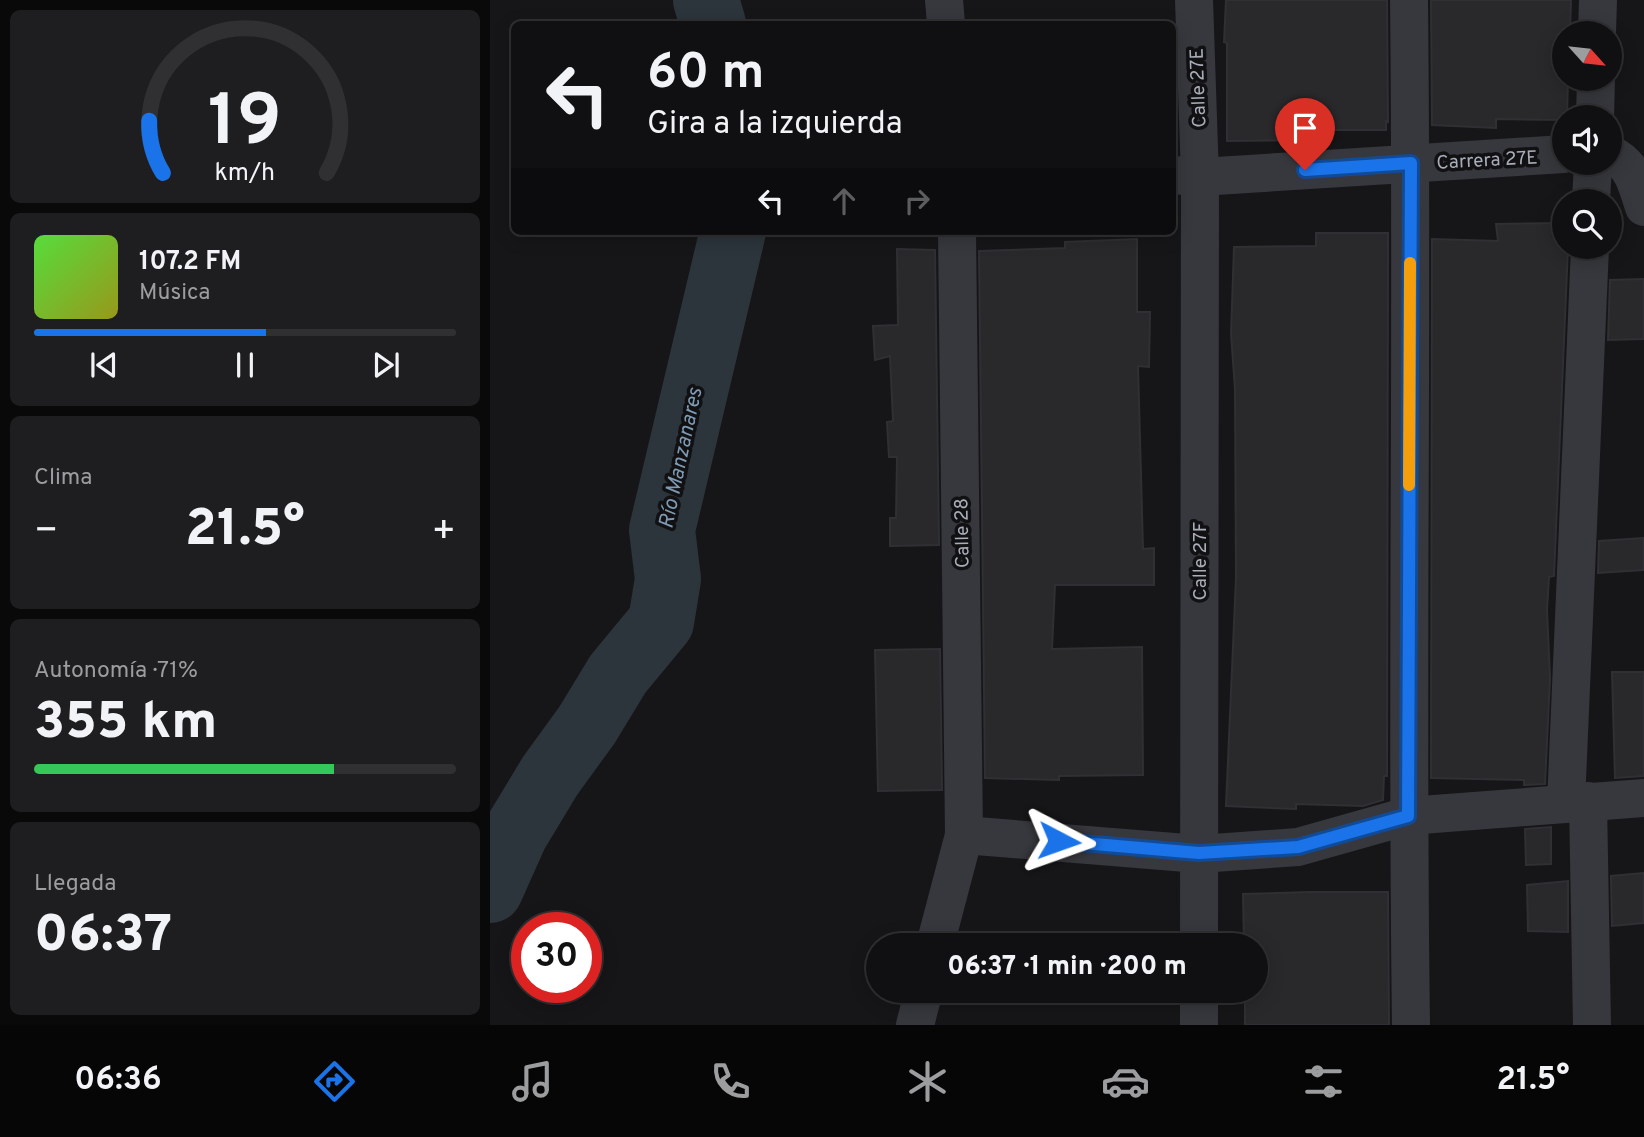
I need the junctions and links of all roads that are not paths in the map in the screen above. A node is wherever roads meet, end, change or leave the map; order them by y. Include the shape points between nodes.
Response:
1 (944, 0) edge
2 (1194, 0) edge
3 (1409, 0) edge
4 (1598, 0) edge
5 (946, 21) edge
6 (1597, 21) edge
7 (1552, 155) edge
8 (1622, 161) edge
9 (1411, 163) junction
10 (1186, 176) edge
11 (1644, 207) edge
12 (957, 235) edge
13 (1590, 259) edge
14 (1644, 798) edge
15 (1577, 802) junction
16 (1408, 816) junction
17 (964, 835) junction
18 (1199, 853) junction
19 (939, 933) edge
20 (1199, 933) edge
21 (921, 1003) edge
22 (1199, 1003) edge
23 (915, 1025) edge
24 (1199, 1025) edge
25 (1411, 1025) edge
26 (1592, 1025) edge

1 - 5 street
2 - 10 street, Calle 27E
3 - 9 street
4 - 6 street
7 - 9 street, Carrera 27E
8 - 11 street
9 - 10 street, Carrera 27E
9 - 16 street
10 - 18 street, Calle 27F
12 - 17 street, Calle 28
13 - 15 street
14 - 15 street
15 - 16 street
15 - 26 street
16 - 18 street via 1298,847
16 - 25 street
17 - 18 street
17 - 19 street, Calle 28
18 - 20 street, Calle 27F
21 - 23 street
22 - 24 street

